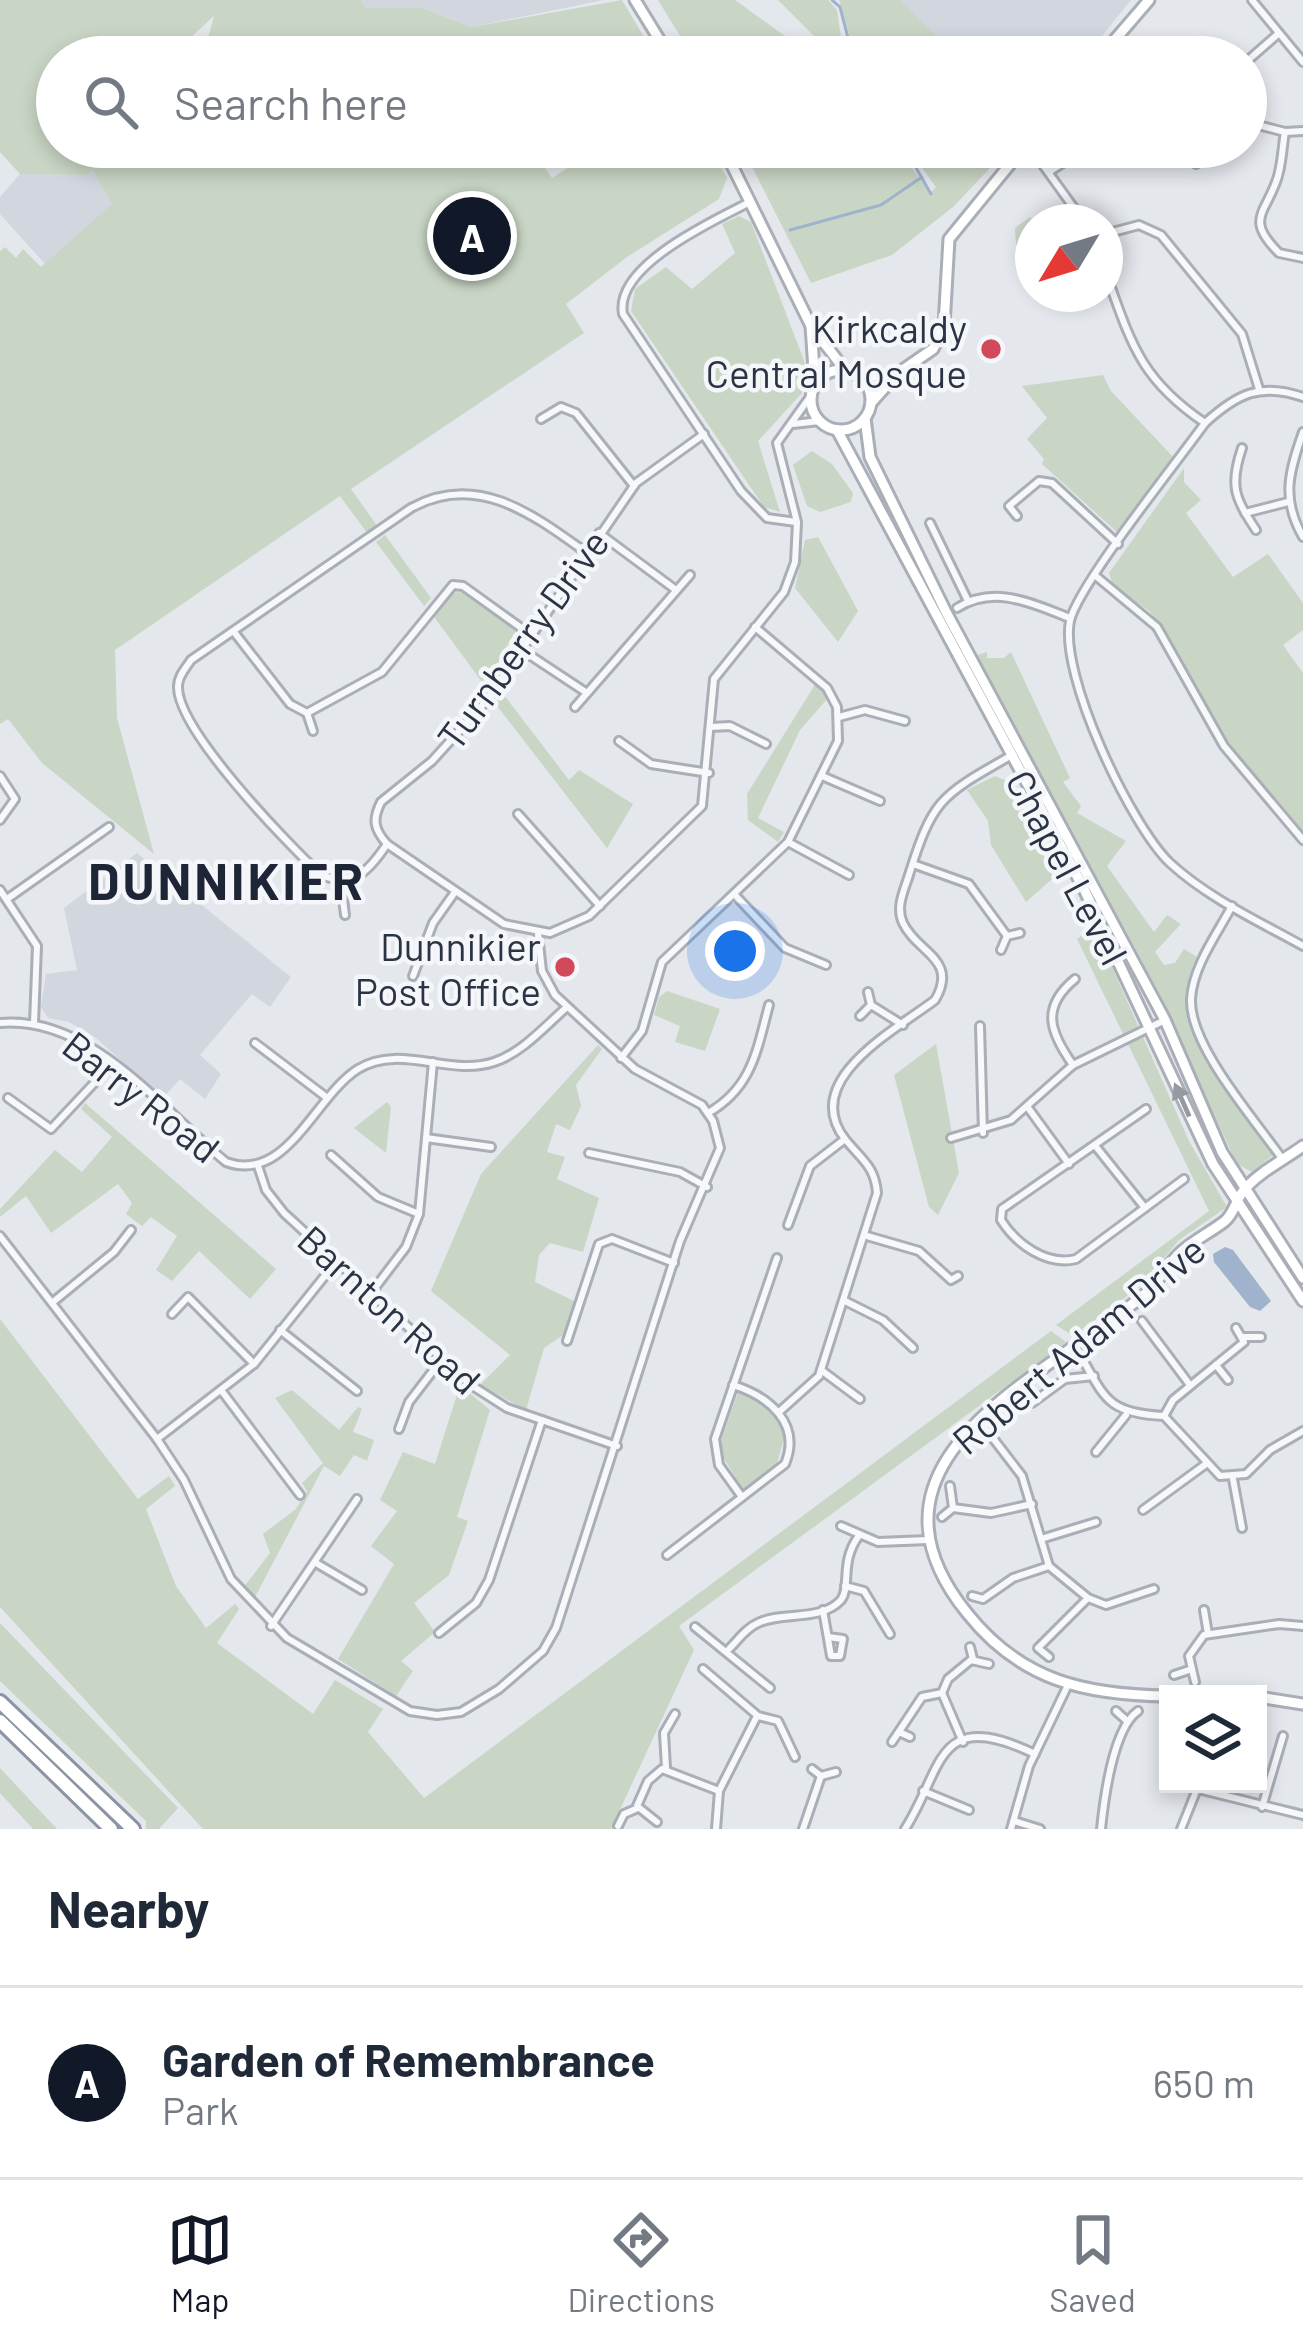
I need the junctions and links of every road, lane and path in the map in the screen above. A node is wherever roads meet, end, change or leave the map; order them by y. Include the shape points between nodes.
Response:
1 (635, 0) edge
2 (1149, 0) edge
3 (1252, 0) edge
4 (1277, 34) junction
5 (657, 36) edge
6 (1122, 36) edge
7 (1267, 43) edge
8 (1303, 62) edge
9 (1267, 127) edge
10 (1303, 131) edge
11 (1285, 132) junction
12 (735, 168) edge
13 (1008, 168) edge
14 (1045, 168) edge
15 (1055, 168) edge
16 (1049, 172) junction
17 (754, 201) junction
18 (1071, 204) edge
19 (1123, 229) edge
20 (1303, 258) edge
21 (1120, 312) edge
22 (812, 326) junction
23 (845, 370) junction
24 (898, 374) junction
25 (861, 377) junction
26 (813, 389) junction
27 (1259, 389) junction
28 (1303, 397) edge
29 (871, 403) junction
30 (866, 418) junction
31 (541, 419) dead end
32 (820, 422) junction
33 (1205, 423) junction
34 (793, 424) junction
35 (837, 430) junction
36 (1303, 432) edge
37 (704, 434) junction
38 (1242, 448) dead end
39 (634, 486) junction
40 (1288, 502) junction
41 (1245, 513) junction
42 (1017, 516) dead end
43 (796, 522) junction
44 (930, 523) dead end
45 (1256, 530) dead end
46 (599, 533) junction
47 (1303, 537) edge
48 (1118, 544) junction
49 (585, 552) junction
50 (690, 575) dead end
51 (1096, 576) junction
52 (676, 590) junction
53 (968, 601) junction
54 (957, 608) dead end
55 (1070, 618) junction
56 (754, 627) junction
57 (234, 632) junction
58 (531, 635) junction
59 (522, 650) junction
60 (587, 693) junction
61 (575, 707) dead end
62 (307, 713) junction
63 (838, 717) junction
64 (905, 721) dead end
65 (710, 727) junction
66 (313, 731) dead end
67 (619, 741) dead end
68 (766, 744) dead end
69 (1021, 751) junction
70 (1009, 757) junction
71 (709, 773) junction
72 (0, 776) edge
73 (822, 776) junction
74 (880, 801) dead end
75 (518, 814) dead end
76 (0, 820) edge
77 (110, 827) dead end
78 (1303, 840) edge
79 (788, 842) junction
80 (387, 844) junction
81 (913, 864) junction
82 (849, 875) dead end
83 (341, 883) junction
84 (0, 890) edge
85 (455, 892) junction
86 (734, 894) junction
87 (7, 899) junction
88 (600, 906) junction
89 (1232, 906) junction
90 (345, 915) dead end
91 (1020, 933) dead end
92 (538, 934) junction
93 (1007, 936) junction
94 (1302, 943) edge
95 (1001, 950) dead end
96 (826, 965) dead end
97 (413, 976) dead end
98 (1075, 979) dead end
99 (868, 992) dead end
100 (770, 1005) dead end
101 (871, 1005) junction
102 (566, 1007) junction
103 (860, 1016) dead end
104 (1165, 1020) junction
105 (0, 1023) edge
106 (34, 1023) junction
107 (903, 1025) junction
108 (980, 1026) dead end
109 (1151, 1026) junction
110 (255, 1043) dead end
111 (621, 1058) junction
112 (433, 1062) junction
113 (112, 1065) junction
114 (1073, 1065) junction
115 (326, 1097) junction
116 (8, 1098) dead end
117 (1028, 1108) junction
118 (1146, 1109) dead end
119 (708, 1112) junction
120 (982, 1132) junction
121 (426, 1138) junction
122 (951, 1138) dead end
123 (845, 1139) junction
124 (1303, 1146) edge
125 (491, 1147) dead end
126 (1096, 1148) junction
127 (589, 1153) dead end
128 (331, 1155) dead end
129 (1283, 1160) junction
130 (1069, 1164) junction
131 (258, 1166) junction
132 (1184, 1179) dead end
133 (707, 1187) junction
134 (1244, 1190) junction
135 (1238, 1202) junction
136 (1145, 1208) junction
137 (419, 1214) junction
138 (788, 1225) dead end
139 (131, 1230) dead end
140 (0, 1236) edge
141 (867, 1236) junction
142 (777, 1258) dead end
143 (336, 1262) junction
144 (674, 1263) junction
145 (1303, 1278) edge
146 (952, 1282) dead end
147 (371, 1293) junction
148 (844, 1301) junction
149 (1303, 1301) edge
150 (53, 1302) junction
151 (172, 1314) dead end
152 (1142, 1321) dead end
153 (1236, 1328) dead end
154 (280, 1330) junction
155 (1261, 1336) dead end
156 (1244, 1337) junction
157 (567, 1341) dead end
158 (1076, 1346) junction
159 (913, 1348) dead end
160 (442, 1359) junction
161 (254, 1364) junction
162 (1216, 1365) junction
163 (821, 1370) junction
164 (1094, 1376) junction
165 (1228, 1380) dead end
166 (734, 1385) junction
167 (1190, 1385) junction
168 (221, 1390) junction
169 (357, 1391) dead end
170 (860, 1399) dead end
171 (1032, 1403) dead end
172 (779, 1412) junction
173 (1126, 1414) junction
174 (1164, 1416) junction
175 (542, 1420) junction
176 (979, 1420) junction
177 (399, 1429) dead end
178 (1303, 1431) edge
179 (157, 1439) junction
180 (617, 1446) junction
181 (1096, 1452) dead end
182 (1206, 1464) junction
183 (1233, 1479) junction
184 (950, 1486) dead end
185 (299, 1495) dead end
186 (742, 1497) junction
187 (357, 1499) dead end
188 (1032, 1504) junction
189 (953, 1508) junction
190 (1143, 1510) dead end
191 (942, 1517) dead end
192 (1096, 1522) dead end
193 (841, 1526) dead end
194 (1242, 1528) dead end
195 (858, 1537) junction
196 (1041, 1539) junction
197 (928, 1540) junction
198 (667, 1555) dead end
199 (316, 1563) junction
200 (1049, 1566) junction
201 (845, 1586) junction
202 (1154, 1589) dead end
203 (362, 1590) dead end
204 (972, 1596) dead end
205 (1088, 1598) junction
206 (823, 1610) junction
207 (1204, 1610) dead end
208 (271, 1626) junction
209 (1303, 1626) edge
210 (695, 1627) dead end
211 (439, 1633) dead end
212 (890, 1634) dead end
213 (1208, 1634) junction
214 (828, 1637) dead end
215 (970, 1647) dead end
216 (729, 1649) junction
217 (1049, 1657) dead end
218 (974, 1659) junction
219 (988, 1664) dead end
220 (703, 1669) dead end
221 (1189, 1670) junction
222 (1174, 1675) dead end
223 (1195, 1682) dead end
224 (1067, 1687) junction
225 (770, 1688) dead end
226 (942, 1693) junction
227 (1159, 1696) edge
228 (1267, 1698) edge
229 (0, 1702) edge
230 (1303, 1704) edge
231 (1116, 1712) dead end
232 (1138, 1712) dead end
233 (675, 1714) dead end
234 (758, 1716) junction
235 (1126, 1720) junction
236 (0, 1721) edge
237 (899, 1732) junction
238 (1283, 1736) dead end
239 (910, 1737) dead end
240 (892, 1742) dead end
241 (963, 1742) junction
242 (1035, 1754) junction
243 (796, 1757) dead end
244 (666, 1768) junction
245 (812, 1769) dead end
246 (836, 1772) dead end
247 (821, 1776) junction
248 (719, 1791) junction
249 (923, 1791) junction
250 (1196, 1793) edge
251 (1217, 1793) edge
252 (1262, 1807) junction
253 (638, 1808) junction
254 (969, 1810) dead end
255 (1303, 1815) edge
256 (657, 1822) dead end
257 (1013, 1825) edge
258 (618, 1826) dead end
259 (111, 1829) edge
260 (133, 1829) edge
261 (716, 1829) edge
262 (803, 1829) edge
263 (905, 1829) edge
264 (1040, 1829) edge
265 (1101, 1829) edge
266 (1181, 1829) edge

1 - 5 main road
2 - 6 main road
3 - 4 street
4 - 7 street
4 - 8 street
9 - 11 street
10 - 11 street
11 - 20 street via 1260,225 1279,253
12 - 17 main road
13 - 24 main road via 955,226 944,326 933,350
14 - 16 street
15 - 16 street
16 - 18 street
17 - 22 main road
17 - 37 street via 689,233 626,284 620,299
19 - 27 street via 1139,225 1161,235 1242,334
21 - 33 street via 1140,364 1162,393
22 - 23 main road
22 - 26 main road
23 - 25 main road
23 - 26 main road via 828,373
24 - 25 main road
24 - 29 main road
25 - 29 main road
26 - 32 main road
26 - 34 street
27 - 28 street
27 - 33 street
29 - 30 main road
30 - 35 main road
30 - 69 main road, Chapel Level via 870,458 892,506
31 - 39 street via 561,406 576,413
32 - 34 street
32 - 35 main road
33 - 48 street
34 - 43 street via 776,450
35 - 70 main road, Chapel Level
36 - 40 street
37 - 39 street, Turnberry Drive
37 - 43 street via 759,512
38 - 41 street via 1231,480
39 - 46 street, Turnberry Drive
40 - 41 street
40 - 47 street
41 - 45 street
42 - 48 street via 1009,506 1039,481 1052,483
43 - 56 street via 793,572
44 - 53 street
46 - 49 street, Turnberry Drive
46 - 52 street
48 - 51 street
49 - 57 street via 509,502 440,494
49 - 58 street, Turnberry Drive
50 - 52 street
51 - 55 street
51 - 78 street via 1157,627 1224,746
52 - 60 street
53 - 54 street
53 - 55 street via 1014,597
55 - 89 street via 1076,691 1147,834 1196,885
56 - 63 street via 827,688
56 - 65 street via 714,679
57 - 62 street via 290,704
57 - 83 street via 181,674 186,714 299,855
58 - 59 street, Turnberry Drive
58 - 62 street via 454,585 382,672
59 - 60 street
59 - 80 street, Turnberry Drive via 455,740 381,802 374,823
60 - 61 street
62 - 66 street
63 - 64 street via 865,710
63 - 73 street via 838,741
65 - 68 street via 730,725
65 - 71 street
67 - 71 street via 651,764
69 - 70 street
69 - 104 main road, Chapel Level
70 - 81 street via 934,805
70 - 109 main road, Chapel Level
71 - 88 street via 696,816
72 - 76 street via 15,799
73 - 74 street
73 - 79 street
75 - 88 street
77 - 87 street
79 - 82 street
79 - 86 street
80 - 83 street via 358,878
80 - 85 street
81 - 93 street via 969,884
81 - 107 street via 899,910 913,937 933,952 942,988
83 - 90 street
84 - 87 street
85 - 92 street via 504,924
85 - 97 street via 433,922
86 - 96 street via 785,949
86 - 111 street via 662,962 642,1031
87 - 106 street via 37,946
88 - 92 street via 566,929
89 - 94 street
89 - 129 street via 1191,1001 1211,1055
91 - 93 street
92 - 102 street via 547,983
93 - 95 street
98 - 114 street via 1050,1009
99 - 101 street
100 - 119 street via 751,1073
101 - 103 street
101 - 107 street
102 - 111 street
102 - 112 street, Barry Road via 495,1062
104 - 109 street
104 - 134 main road, Chapel Level
105 - 106 street, Barry Road
106 - 113 street, Barry Road via 67,1032
107 - 123 street via 846,1068 833,1105
108 - 120 street
109 - 114 street
135 -> 109 main road, Chapel Level via 1195,1129
110 - 115 street
111 - 119 street
112 - 115 street, Barry Road via 364,1065
112 - 121 street
113 - 116 street via 51,1130
113 - 131 street, Barry Road via 226,1162
114 - 117 street
115 - 131 street, Barry Road via 284,1150
117 - 120 street
117 - 130 street
118 - 126 street
119 - 133 street via 719,1148
120 - 122 street
121 - 125 street
121 - 137 street
123 - 138 street via 809,1166
123 - 141 street via 877,1181
124 - 129 main road
126 - 130 street
126 - 136 street
127 - 133 street via 646,1162
128 - 137 street via 378,1197
129 - 134 main road
130 - 136 street via 1002,1209 1006,1228 1046,1260 1076,1259
131 - 143 street, Barnton Road via 284,1213
132 - 136 street
133 - 144 street
134 - 135 main road
134 - 145 main road, Chapel Level
135 - 149 main road, Chapel Level
135 - 158 main road, Robert Adam Drive via 1145,1294
137 - 147 street
139 - 150 street
140 - 150 street
141 - 146 street via 919,1251
141 - 148 street
142 - 166 street
143 - 147 street, Barnton Road
143 - 154 street
144 - 157 street via 612,1238 599,1244
144 - 180 street
147 - 160 street, Barnton Road
148 - 159 street via 884,1320
148 - 163 street
150 - 179 street
151 - 161 street via 188,1297
152 - 167 street
153 - 156 street
154 - 161 street
154 - 169 street
155 - 156 street
156 - 162 street
158 - 164 street
158 - 176 main road, Robert Adam Drive
160 - 175 street, Barnton Road via 490,1399
160 - 177 street
161 - 168 street
162 - 165 street
162 - 167 street
163 - 170 street
163 - 172 street
164 - 171 street via 1064,1379
164 - 173 street
166 - 172 street
166 - 186 street via 714,1448
167 - 174 street
168 - 179 street
168 - 185 street
172 - 186 street via 791,1443 785,1464
173 - 174 street
173 - 181 street
174 - 182 street
175 - 180 street, Barnton Road
175 - 211 street via 489,1580 476,1603
176 - 188 street via 1022,1476
176 - 197 main road, Robert Adam Drive via 935,1474
178 - 183 street
179 - 208 street via 231,1579
180 - 208 street via 556,1628 527,1668 477,1705 451,1714 410,1711
182 - 183 street
182 - 190 street
183 - 194 street
184 - 189 street
186 - 198 street
187 - 199 street
188 - 189 street via 991,1513
188 - 196 street
189 - 191 street
192 - 196 street
193 - 195 street
195 - 197 street
195 - 201 street via 844,1563
196 - 200 street
197 - 224 main road via 943,1581 991,1641
199 - 203 street
199 - 208 street
200 - 204 street via 983,1599
200 - 205 street
201 - 206 street
201 - 212 street via 865,1591
202 - 205 street via 1122,1604
205 - 217 street via 1038,1648
206 - 214 street
206 - 216 street via 760,1622
207 - 213 street
209 - 213 street
210 - 216 street
213 - 221 street via 1190,1649
215 - 218 street
216 - 225 street
218 - 219 street
218 - 226 street
220 - 234 street
221 - 222 street
221 - 223 street
224 - 227 main road
224 - 242 street
226 - 237 street via 922,1697
226 - 241 street
228 - 230 main road
229 - 260 highway
231 - 235 street
232 - 235 street
233 - 244 street via 664,1733
234 - 243 street via 778,1720
234 - 248 street
235 - 265 street via 1106,1777
236 - 259 highway
237 - 239 street
237 - 240 street
238 - 252 street
241 - 242 street via 992,1737
241 - 249 street via 933,1765
242 - 257 street
244 - 248 street
244 - 253 street via 648,1781
245 - 247 street
246 - 247 street
247 - 262 street
248 - 261 street
249 - 254 street
249 - 263 street
250 - 266 street
251 - 252 street
252 - 255 street
253 - 256 street
253 - 258 street
257 - 264 street

